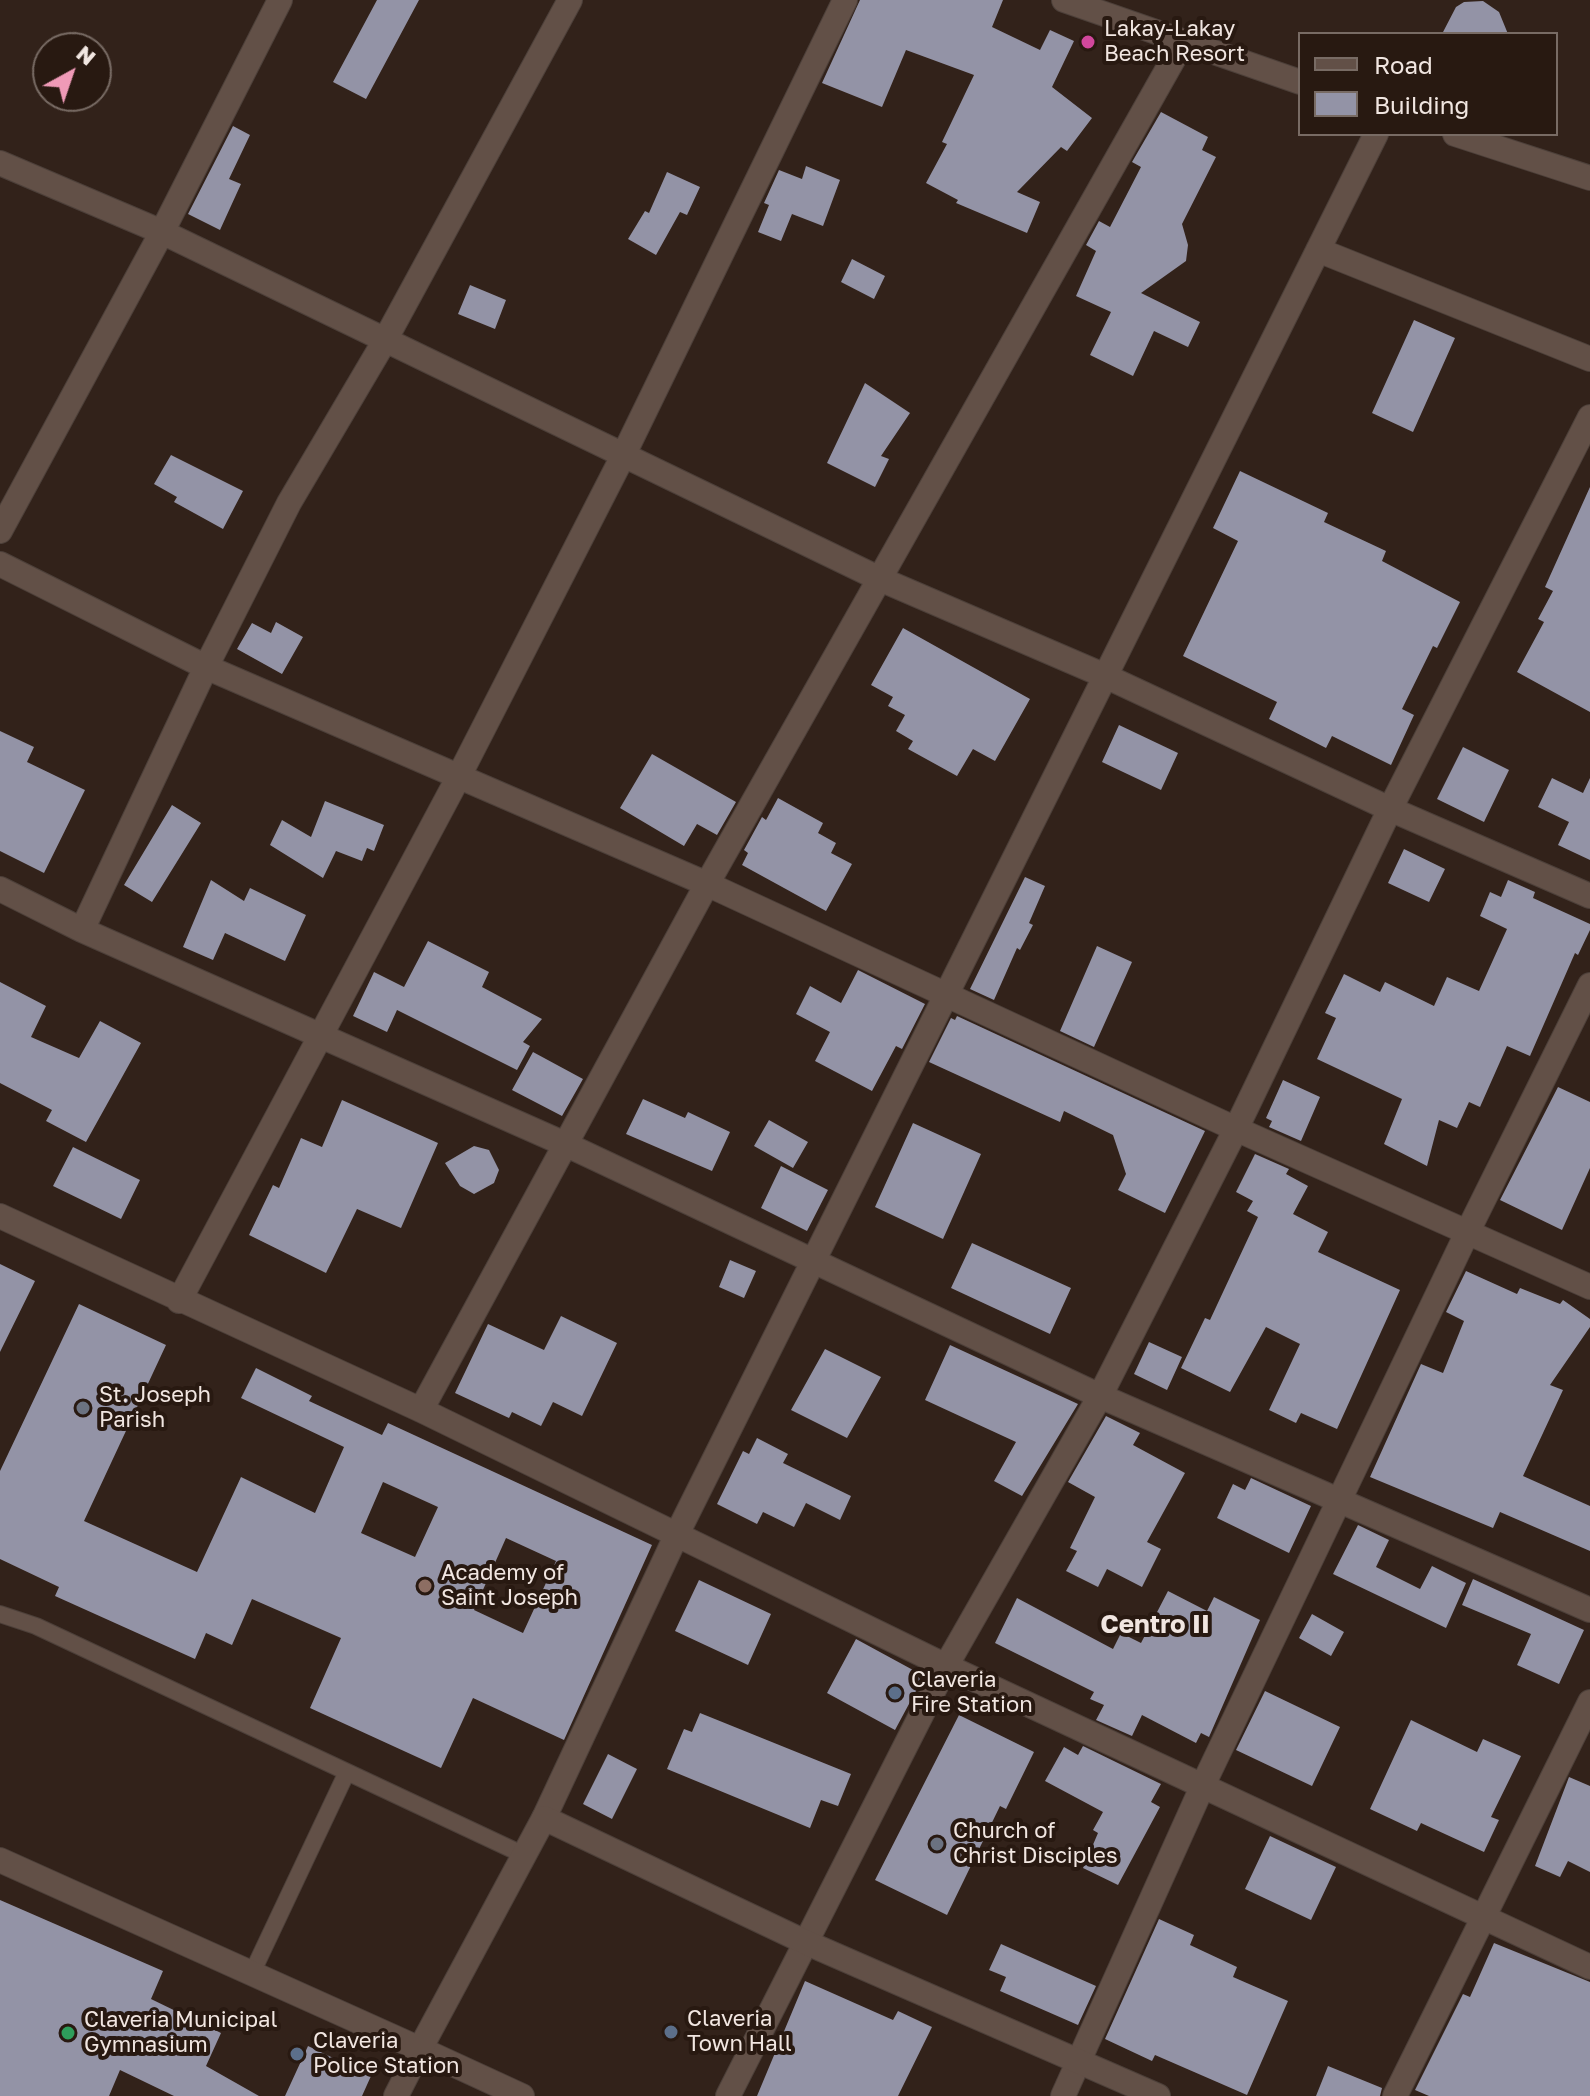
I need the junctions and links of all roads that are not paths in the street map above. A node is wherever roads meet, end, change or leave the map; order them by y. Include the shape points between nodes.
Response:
1 (280, 0) edge
2 (570, 0) edge
3 (845, 0) edge
4 (1064, 0) edge
5 (1183, 42) junction
6 (1298, 81) edge
7 (1375, 136) edge
8 (1461, 136) edge
9 (0, 163) edge
10 (1590, 178) edge
11 (162, 232) junction
12 (1318, 250) junction
13 (384, 342) junction
14 (1590, 359) edge
15 (1590, 417) edge
16 (623, 456) junction
17 (0, 531) edge
18 (0, 564) edge
19 (880, 579) junction
20 (206, 667) junction
21 (1103, 675) junction
22 (458, 778) junction
23 (1390, 809) junction
24 (707, 884) junction
25 (0, 889) edge
26 (1590, 896) edge
27 (82, 930) junction
28 (1590, 985) edge
29 (946, 996) junction
30 (322, 1034) junction
31 (1236, 1129) junction
32 (567, 1145) junction
33 (0, 1216) edge
34 (1467, 1233) junction
35 (815, 1261) junction
36 (1590, 1287) edge
37 (179, 1301) junction
38 (1100, 1396) junction
39 (421, 1410) junction
40 (1339, 1501) junction
41 (677, 1534) junction
42 (1590, 1610) edge
43 (0, 1614) edge
44 (946, 1666) junction
45 (1590, 1702) edge
46 (347, 1772) junction
47 (1203, 1785) junction
48 (544, 1818) junction
49 (524, 1855) junction
50 (0, 1860) edge
51 (1484, 1916) junction
52 (805, 1942) junction
53 (1590, 1967) edge
54 (252, 1973) junction
55 (420, 2049) junction
56 (1079, 2062) junction
57 (396, 2096) edge
58 (522, 2096) edge
59 (728, 2096) edge
60 (1063, 2096) edge
61 (1158, 2096) edge
62 (1395, 2096) edge

1 - 11 street
2 - 13 street
3 - 16 street
4 - 5 street
5 - 6 street
5 - 19 street
7 - 12 street
8 - 10 street
9 - 11 street
11 - 13 street
11 - 17 street
12 - 14 street
12 - 21 street
13 - 16 street
13 - 20 street via 289,503
15 - 23 street
16 - 19 street
16 - 22 street
18 - 20 street
19 - 21 street
19 - 24 street
20 - 22 street
20 - 27 street
21 - 23 street
21 - 29 street
22 - 24 street
22 - 30 street
23 - 26 street
23 - 31 street
24 - 29 street
24 - 32 street
25 - 27 street
27 - 30 street
28 - 34 street
29 - 31 street
29 - 35 street
30 - 32 street
30 - 37 street
31 - 34 street
31 - 38 street
32 - 35 street
32 - 39 street
33 - 37 street
34 - 36 street
34 - 40 street
35 - 38 street
35 - 41 street
37 - 39 street
38 - 40 street
38 - 44 street
39 - 41 street
40 - 42 street
40 - 47 street
41 - 44 street
41 - 48 street
43 - 46 lane
44 - 47 street
44 - 52 street
45 - 51 street
46 - 49 lane
46 - 54 lane
47 - 51 street
47 - 56 street
48 - 49 street
48 - 52 street
49 - 55 street
50 - 54 street
51 - 53 street
51 - 62 street
52 - 56 street
52 - 59 street
54 - 55 street
55 - 57 street
55 - 58 street
56 - 60 street
56 - 61 street

